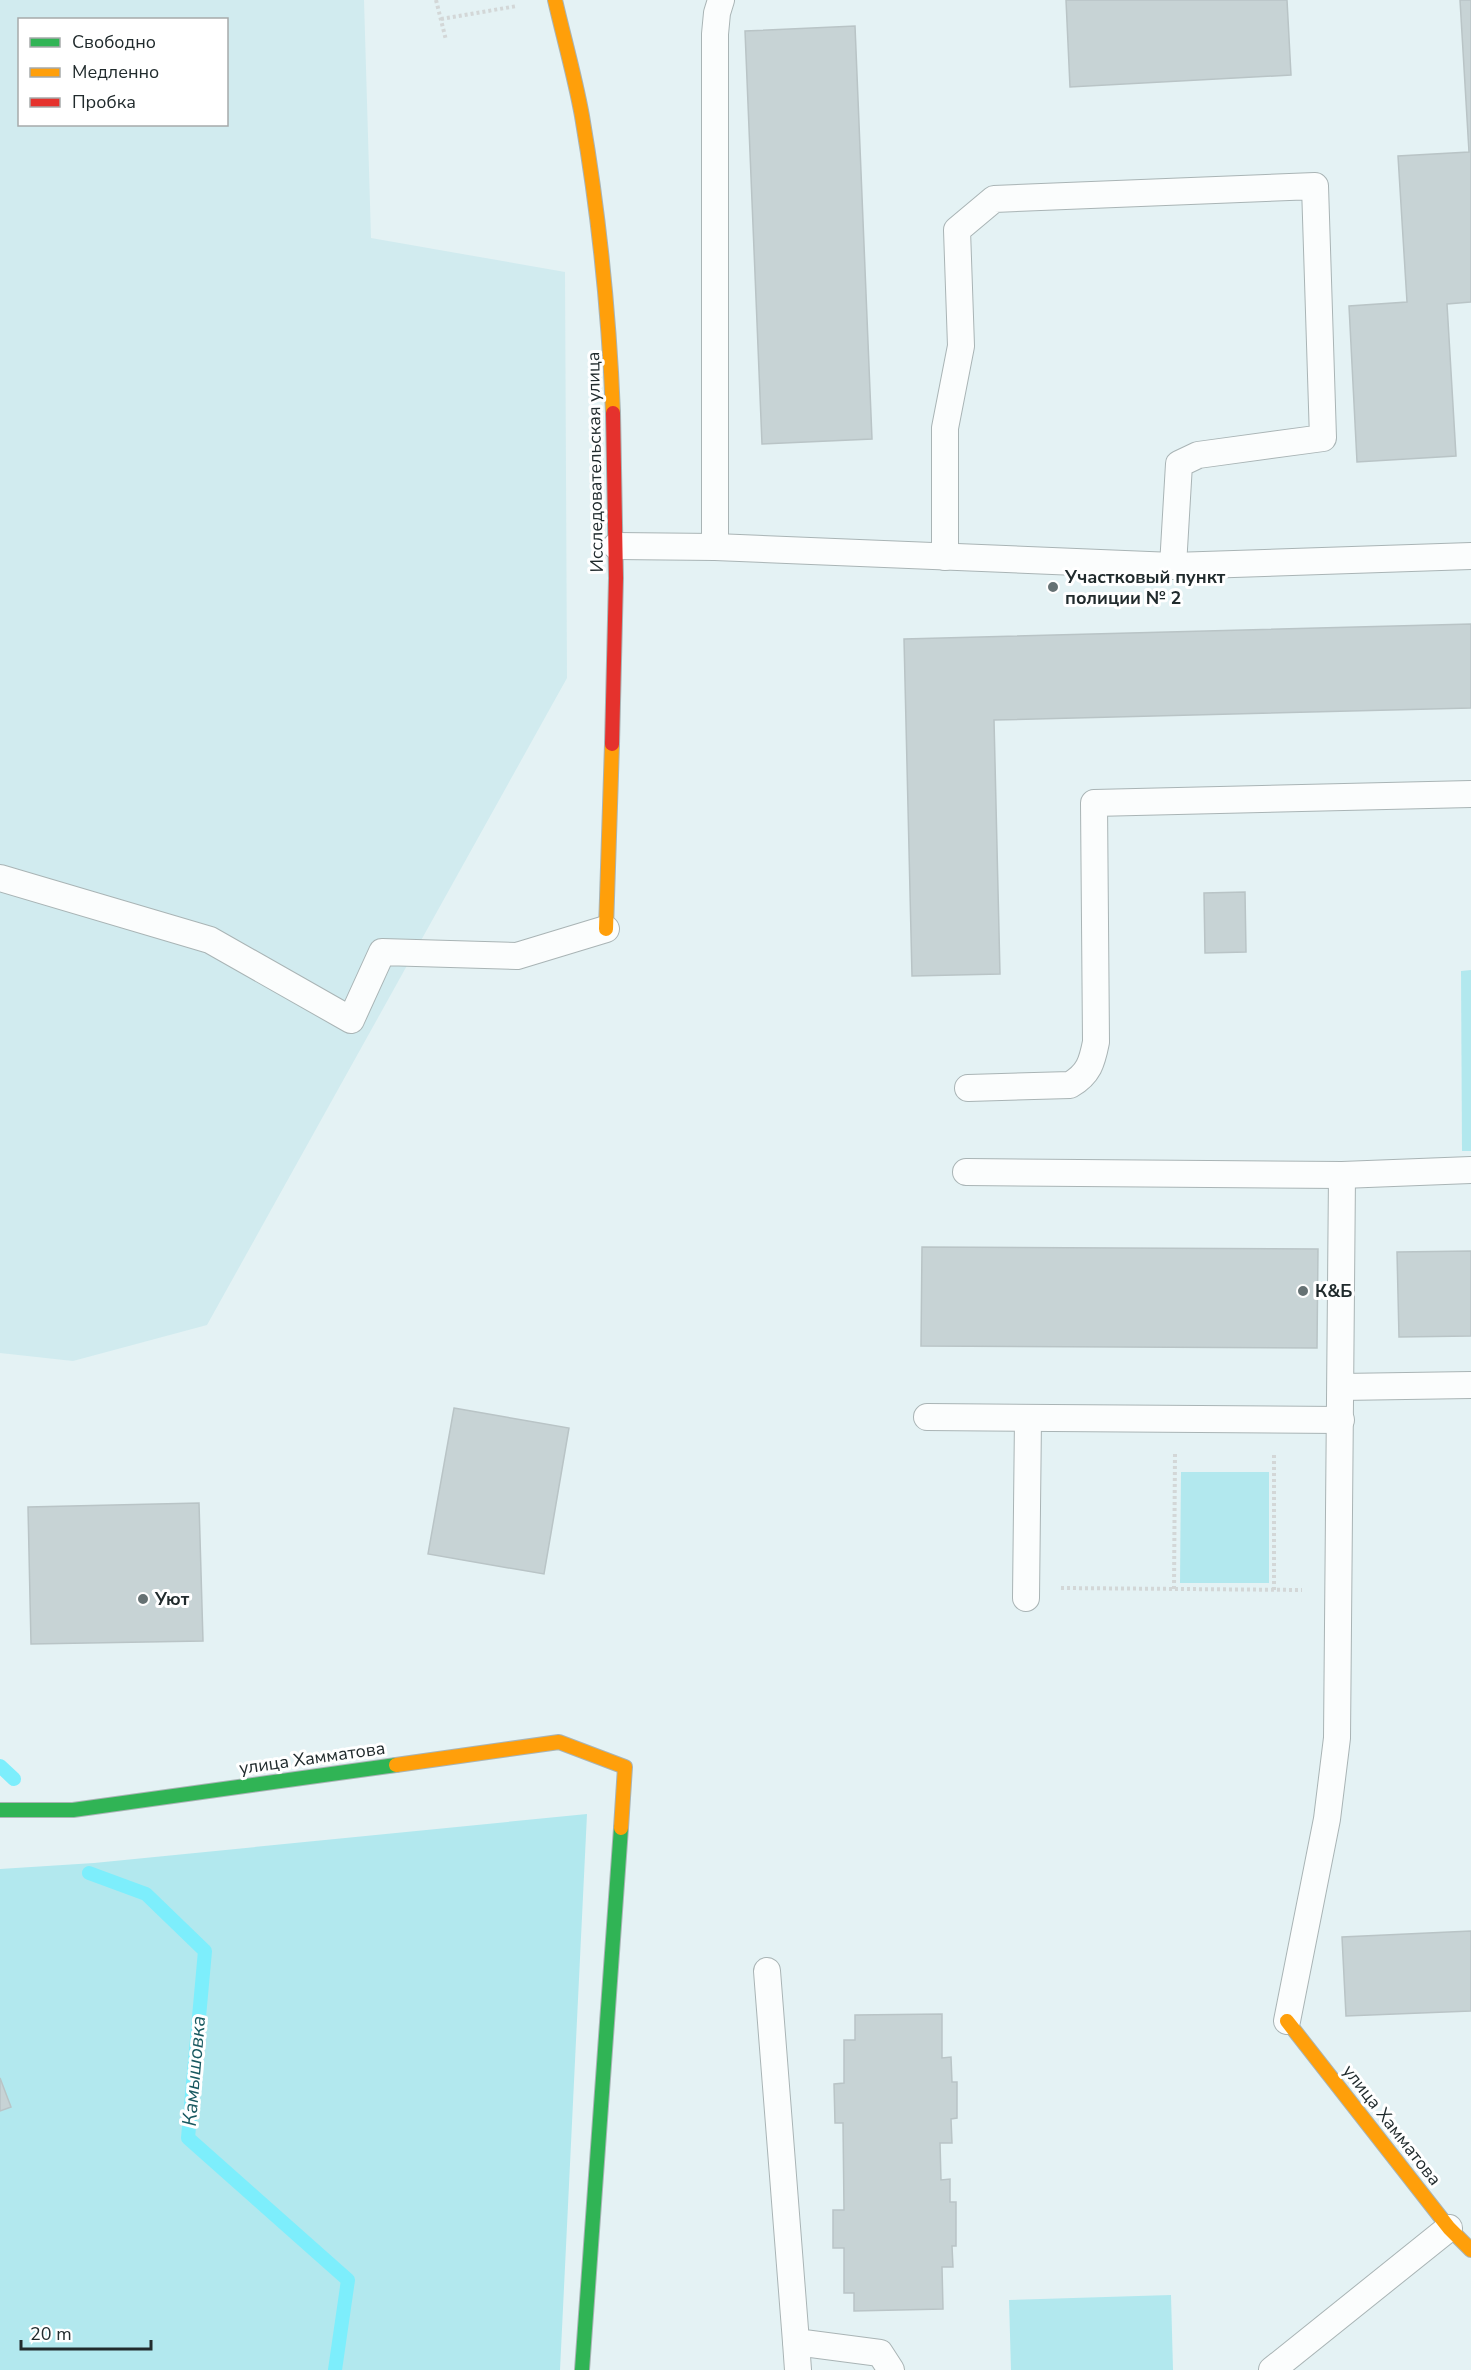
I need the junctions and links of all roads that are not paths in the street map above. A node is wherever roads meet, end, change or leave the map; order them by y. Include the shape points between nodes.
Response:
1 (555, 0) edge
2 (721, 0) edge
3 (616, 546) junction
4 (715, 547) junction
5 (1471, 556) edge
6 (945, 557) junction
7 (1173, 566) junction
8 (1471, 794) edge
9 (0, 878) edge
10 (606, 929) joint
11 (968, 1088) dead end
12 (1471, 1170) edge
13 (966, 1172) dead end
14 (1342, 1175) junction
15 (1471, 1385) edge
16 (1341, 1388) junction
17 (927, 1417) dead end
18 (1028, 1418) junction
19 (1341, 1420) junction
20 (1027, 1593) road end
21 (0, 1810) edge
22 (766, 1971) dead end
23 (1287, 2021) joint
24 (1449, 2228) junction
25 (1471, 2250) edge
26 (796, 2342) junction
27 (582, 2370) edge
28 (798, 2370) edge
29 (891, 2370) edge
30 (1272, 2370) edge

1 - 3 street, Исследовательская улица via 582,121 602,249 615,407
2 - 4 lane via 715,34
3 - 4 lane
3 - 10 street, Исследовательская улица
4 - 6 lane
5 - 7 lane
6 - 7 lane
6 - 7 lane via 945,428 961,346 957,230 994,199 1316,186 1323,438 1198,455 1179,464
8 - 11 lane via 1094,802 1096,1042 1091,1067 1070,1084
9 - 10 lane via 210,940 351,1020 382,952 517,956
12 - 14 lane
13 - 14 lane
14 - 16 lane
15 - 16 lane
16 - 19 lane
17 - 18 lane
18 - 19 lane
18 - 20 lane
19 - 23 lane via 1339,1710 1335,1761
21 - 27 street, улица Хамматова via 73,1810 559,1742 625,1767
22 - 26 lane
23 - 24 street, улица Хамматова
24 - 25 street, улица Хамматова
24 - 30 lane
26 - 28 lane
26 - 29 lane via 880,2353

